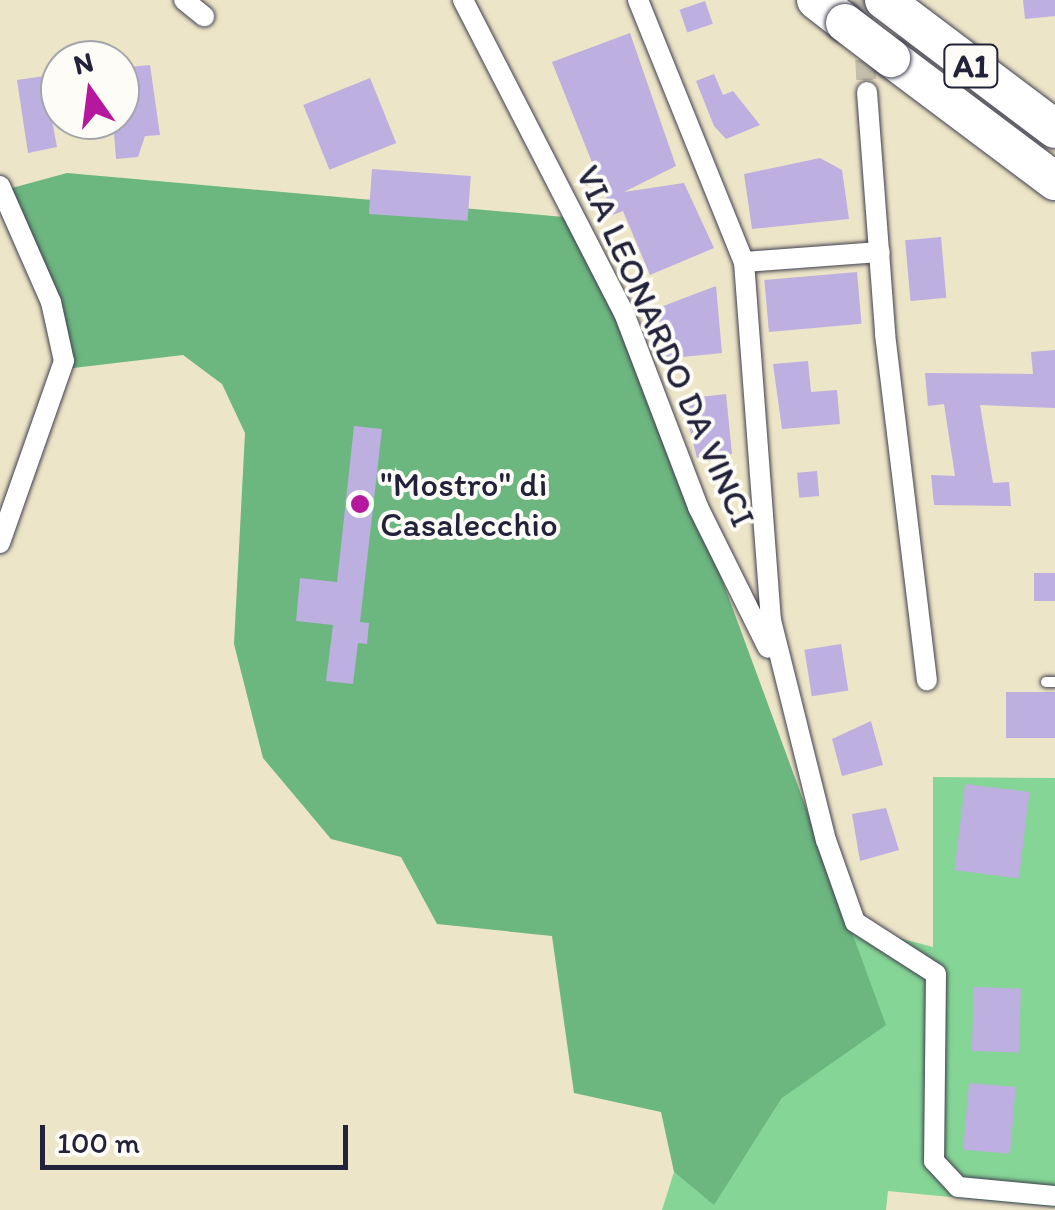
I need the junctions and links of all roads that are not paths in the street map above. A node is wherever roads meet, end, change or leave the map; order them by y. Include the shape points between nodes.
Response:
1 (184, 0) edge
2 (463, 0) edge
3 (638, 0) edge
4 (885, 1) edge
5 (830, 11) edge
6 (204, 16) dead end
7 (867, 92) tunnel mouth
8 (1055, 129) edge
9 (1055, 181) edge
10 (0, 186) edge
11 (880, 252) junction
12 (744, 262) junction
13 (0, 543) edge
14 (778, 667) junction
15 (928, 680) dead end
16 (1055, 1196) edge

1 - 6 street
2 - 14 street, VIA LEONARDO DA VINCI via 624,313 656,410
3 - 12 street, VIA LEONARDO DA VINCI
4 - 8 highway, A1
5 - 9 highway, A1, bridge
7 - 11 street
10 - 13 street via 51,302 64,361
11 - 12 street
11 - 15 street
12 - 14 street, VIA LEONARDO DA VINCI
14 - 16 street, VIA LEONARDO DA VINCI via 846,904 878,943 936,974 934,1161 958,1187

